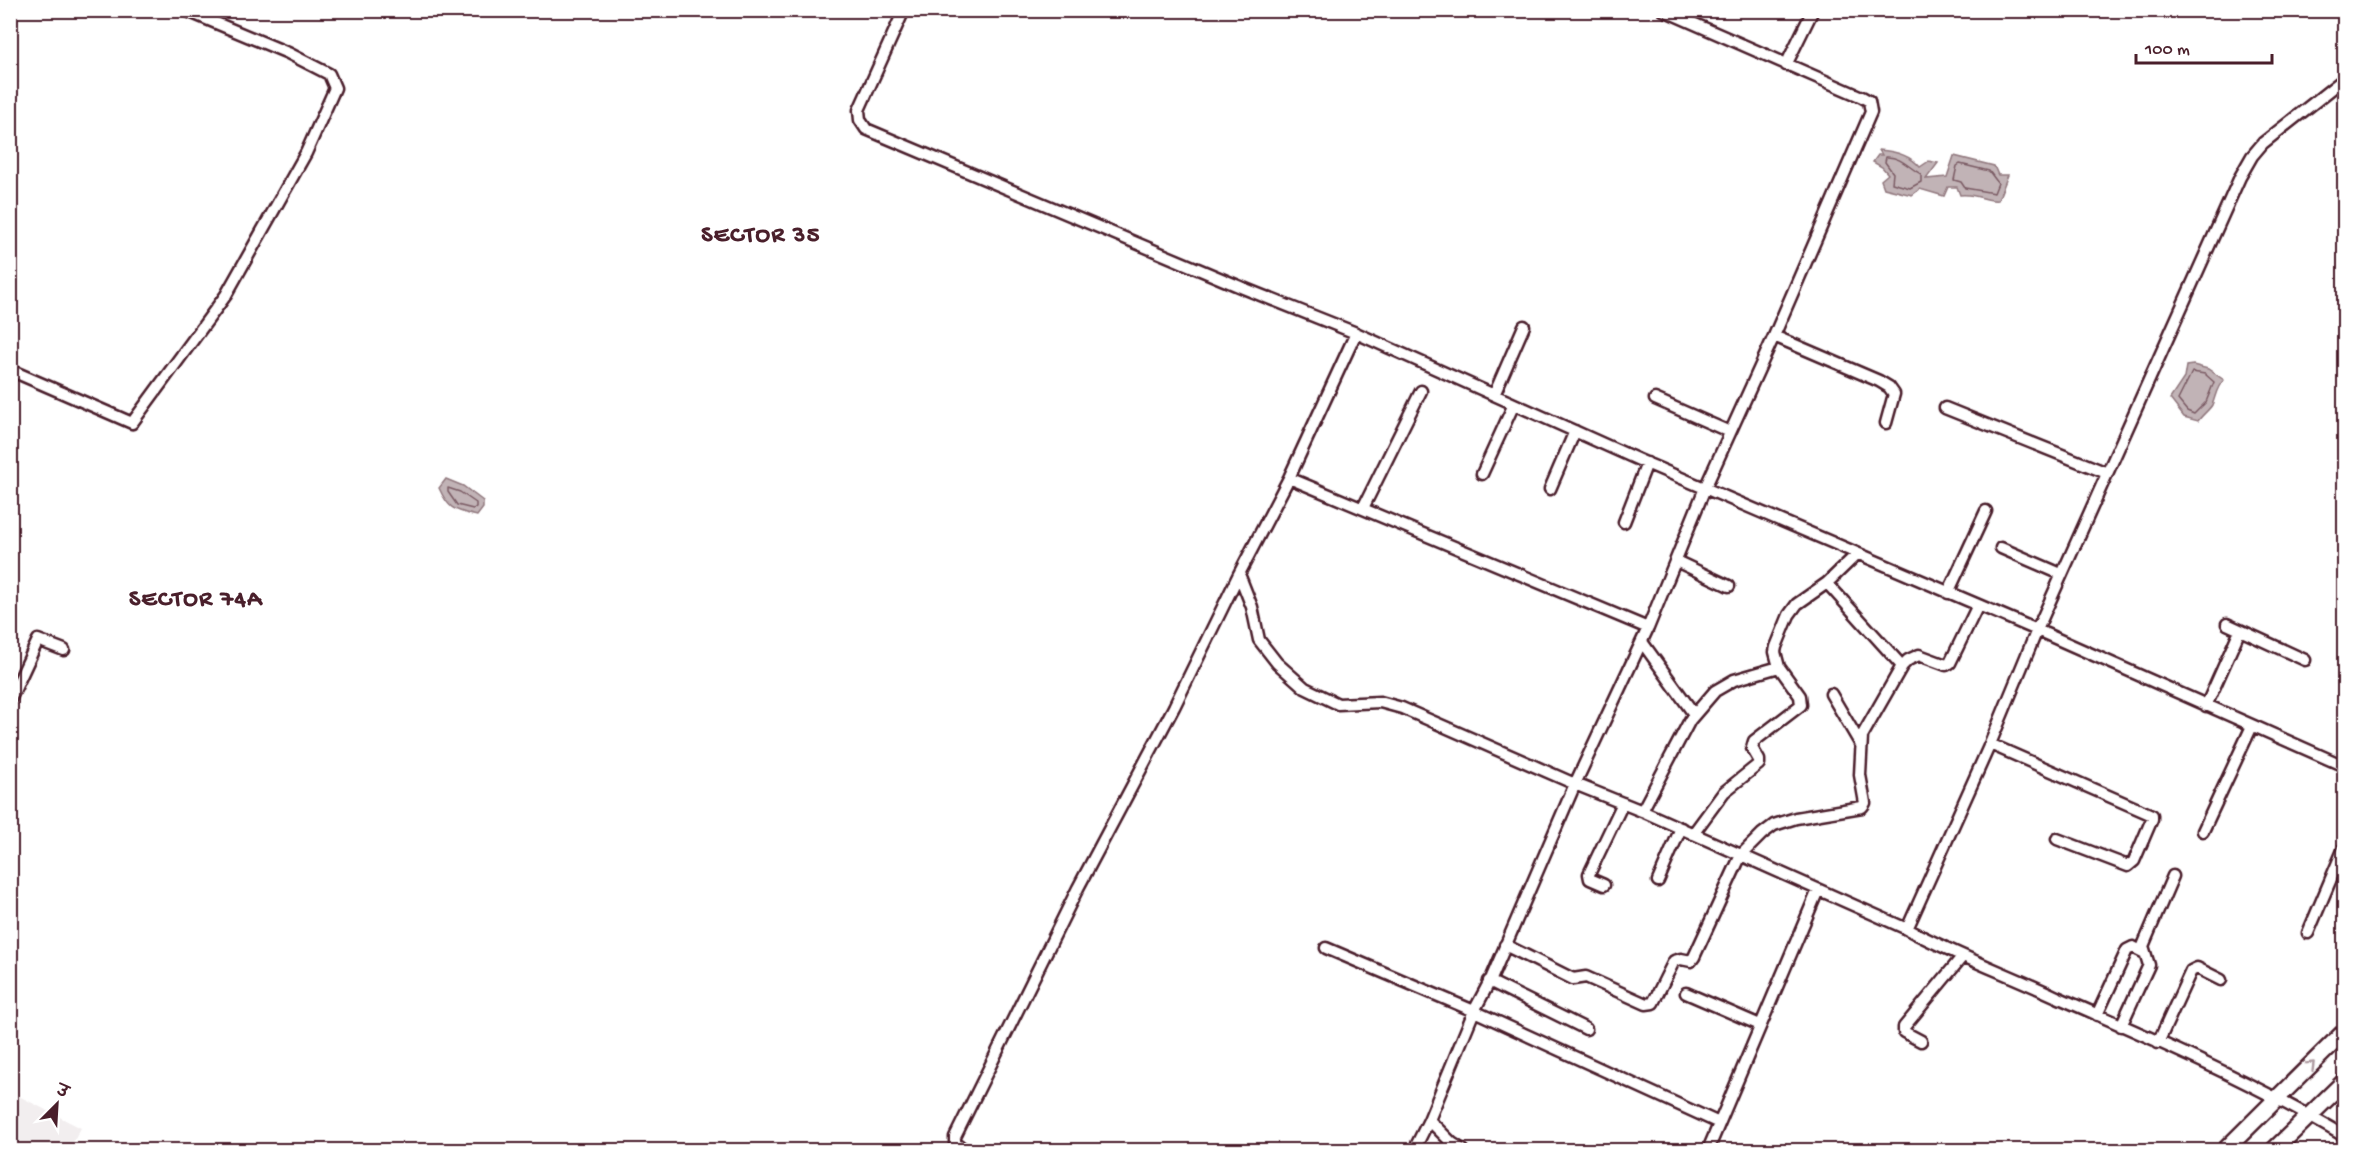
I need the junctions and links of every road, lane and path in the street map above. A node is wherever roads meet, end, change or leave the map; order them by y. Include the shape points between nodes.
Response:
1 (185, 10) edge
2 (904, 10) edge
3 (1663, 10) edge
4 (1813, 10) edge
5 (1786, 65) junction
6 (2344, 79) edge
7 (1524, 326) dead end
8 (1356, 333) junction
9 (1774, 336) junction
10 (10, 370) edge
11 (1421, 391) dead end
12 (1494, 395) junction
13 (1655, 399) dead end
14 (1514, 404) junction
15 (1945, 408) dead end
16 (1886, 423) dead end
17 (1575, 431) junction
18 (1730, 432) junction
19 (1647, 463) junction
20 (2106, 472) junction
21 (1482, 474) dead end
22 (1289, 478) junction
23 (1705, 488) junction
24 (1550, 489) dead end
25 (1363, 508) junction
26 (1986, 511) dead end
27 (1624, 522) dead end
28 (2001, 548) dead end
29 (1857, 554) junction
30 (1676, 561) junction
31 (1239, 574) junction
32 (2061, 574) junction
33 (1827, 583) junction
34 (1729, 586) dead end
35 (1948, 592) junction
36 (1978, 605) junction
37 (2227, 624) dead end
38 (1648, 628) junction
39 (2037, 630) junction
40 (2240, 630) junction
41 (1642, 642) junction
42 (64, 650) dead end
43 (2305, 660) dead end
44 (1902, 666) junction
45 (1779, 667) junction
46 (1831, 694) dead end
47 (10, 699) edge
48 (2206, 706) junction
49 (1694, 714) junction
50 (2252, 726) junction
51 (1990, 744) junction
52 (1860, 746) junction
53 (2344, 766) edge
54 (1575, 784) junction
55 (1623, 803) junction
56 (1642, 811) junction
57 (1681, 828) junction
58 (2203, 831) dead end
59 (1693, 834) junction
60 (2056, 838) dead end
61 (2344, 848) edge
62 (1741, 855) junction
63 (2173, 876) dead end
64 (1658, 881) dead end
65 (1604, 885) dead end
66 (1818, 890) junction
67 (1907, 929) junction
68 (2308, 933) dead end
69 (1505, 945) junction
70 (1326, 948) dead end
71 (2145, 953) junction
72 (1962, 957) junction
73 (2221, 980) dead end
74 (1489, 981) junction
75 (1686, 993) dead end
76 (1474, 1011) junction
77 (2097, 1015) junction
78 (1760, 1024) junction
79 (2121, 1026) junction
80 (1586, 1029) dead end
81 (2344, 1032) edge
82 (1921, 1041) dead end
83 (2158, 1043) junction
84 (2344, 1082) edge
85 (2278, 1098) junction
86 (2310, 1116) junction
87 (1429, 1120) junction
88 (1719, 1123) junction
89 (2344, 1136) edge
90 (966, 1150) edge
91 (1414, 1150) edge
92 (1463, 1150) edge
93 (1708, 1150) edge
94 (2225, 1150) edge
95 (2274, 1150) edge

1 - 10 street via 329,74 335,88 306,153 226,295 132,423
2 - 8 street via 861,104 858,115 866,129
3 - 5 street
4 - 5 street
5 - 9 street via 1862,97 1871,106
6 - 20 street via 2252,156
7 - 12 street
8 - 12 street
8 - 22 street
9 - 16 street via 1889,387 1894,394
9 - 18 street
11 - 25 street
12 - 14 street
13 - 18 street
14 - 17 street
14 - 21 street
15 - 20 street
17 - 19 street
17 - 24 street
18 - 23 street
19 - 23 street
19 - 27 street
20 - 32 street
22 - 25 street
22 - 31 street
23 - 29 street
23 - 30 street
25 - 38 street
26 - 35 street
28 - 32 street
29 - 33 street
29 - 35 street
30 - 34 street
30 - 38 street
31 - 54 street via 1259,640 1277,663 1317,695 1338,704 1380,702 1402,708
31 - 90 street via 955,1137 956,1143
32 - 39 street
33 - 44 street
33 - 45 street via 1797,604 1789,615 1775,651
35 - 36 street
36 - 39 street
36 - 44 street via 1950,663 1919,655
37 - 40 street
38 - 41 street
39 - 48 street
39 - 51 street
40 - 43 street
40 - 48 street
41 - 49 street
41 - 54 street
42 - 47 street via 38,640
44 - 52 street
45 - 49 street via 1722,685
45 - 59 street via 1800,696 1801,705 1754,741 1752,748 1759,764 1724,792
46 - 52 street
48 - 50 street
49 - 56 street
50 - 53 street
50 - 58 street
51 - 60 street via 2152,815 2134,861 2128,866
51 - 67 street
52 - 62 street via 1862,807 1774,825
54 - 55 street
54 - 69 street
55 - 56 street
55 - 65 street via 1588,874
56 - 57 street
57 - 59 street
57 - 64 street
59 - 62 street
61 - 68 street
62 - 66 street
62 - 69 street via 1694,957 1691,961 1674,962 1653,1003 1646,1004 1586,977 1573,979
63 - 71 street via 2143,946
66 - 67 street
66 - 78 street
67 - 72 street
69 - 74 street
70 - 76 street
71 - 77 street via 2133,947 2125,952
71 - 79 street via 2149,965
72 - 77 street
72 - 82 street via 1904,1027 1907,1035
73 - 83 street via 2197,968 2191,971
74 - 76 street
74 - 80 street
75 - 78 street
76 - 87 street
76 - 88 street
77 - 79 street
78 - 88 street
79 - 83 street
85 -> 81 street
83 - 85 street
84 - 86 street
85 - 86 street
85 - 94 street
86 - 89 street
86 - 95 street
87 - 91 street
87 - 92 street
88 - 93 street

